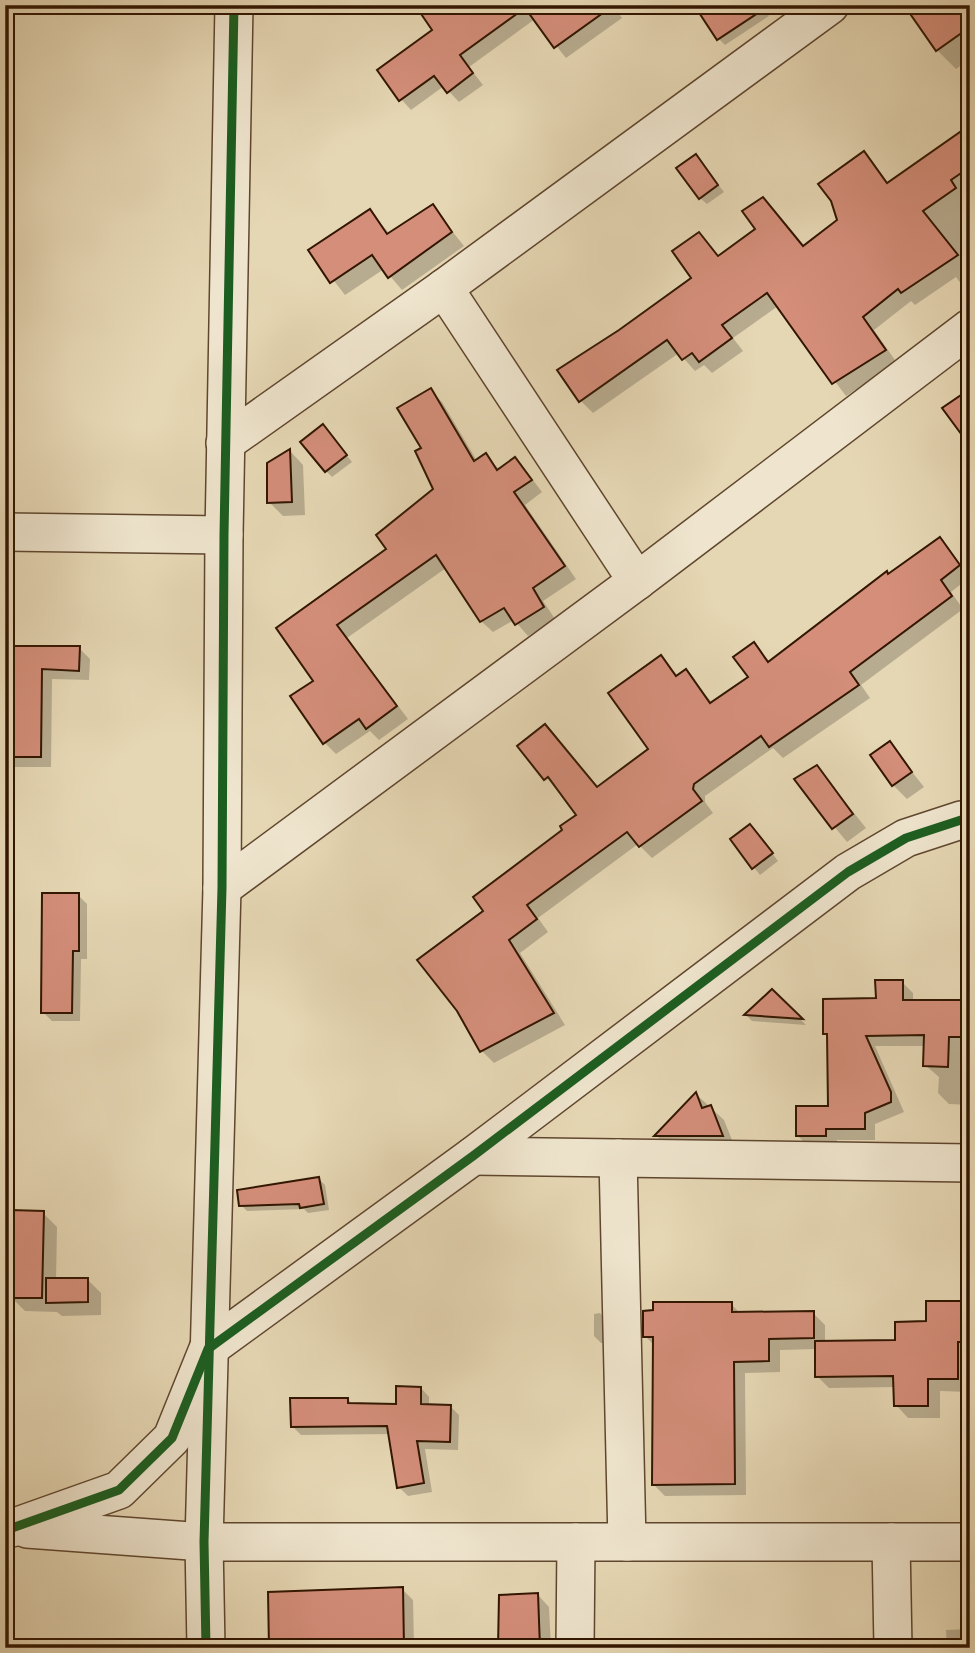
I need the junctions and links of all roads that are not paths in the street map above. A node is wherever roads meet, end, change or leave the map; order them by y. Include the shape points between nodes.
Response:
1 (234, 5) edge
2 (830, 5) edge
3 (444, 288) junction
4 (970, 327) edge
5 (225, 443) junction
6 (5, 532) edge
7 (224, 535) junction
8 (637, 581) junction
9 (970, 820) edge
10 (222, 888) junction
11 (473, 1156) junction
12 (618, 1158) junction
13 (970, 1163) edge
14 (208, 1349) junction
15 (9, 1528) edge
16 (204, 1542) junction
17 (576, 1542) junction
18 (627, 1542) junction
19 (891, 1542) junction
20 (970, 1542) edge
21 (206, 1648) edge
22 (575, 1648) edge
23 (893, 1648) edge

1 - 5 street
2 - 3 street
3 - 5 street
3 - 8 street
4 - 8 street
5 - 7 street
6 - 7 street
7 - 10 street
8 - 10 street
9 - 11 street via 906,838 848,872
10 - 14 street
11 - 12 street
11 - 14 street
12 - 13 street
12 - 18 street
14 - 15 street via 172,1438 119,1490
14 - 16 street
15 - 16 street
16 - 17 street
16 - 21 street
17 - 18 street
17 - 22 street
18 - 19 street
19 - 20 street
19 - 23 street

